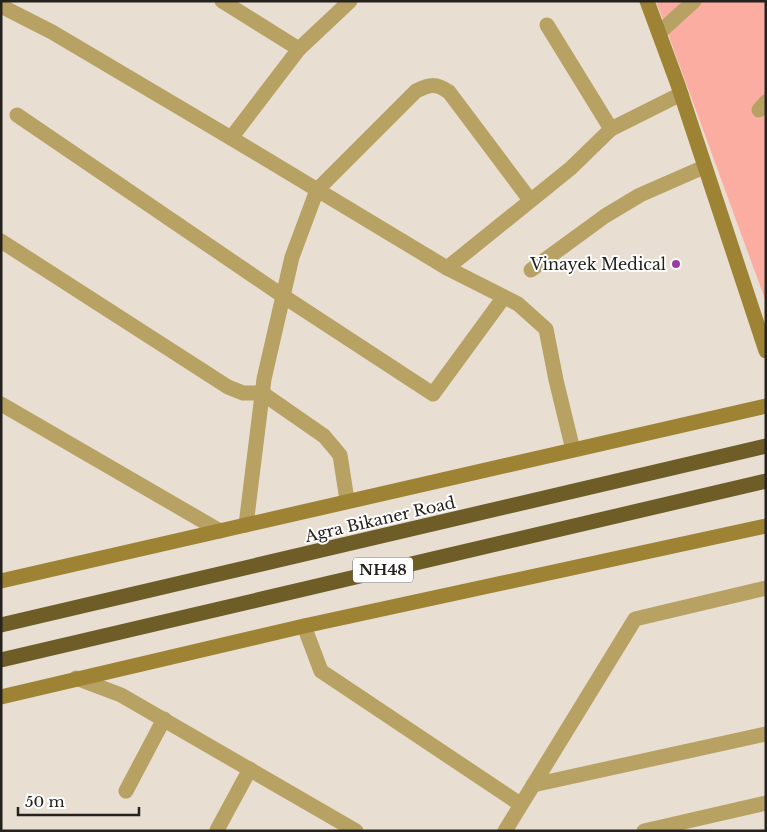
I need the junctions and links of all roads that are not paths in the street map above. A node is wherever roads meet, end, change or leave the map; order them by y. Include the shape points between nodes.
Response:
1 (222, 1) edge
2 (350, 1) edge
3 (647, 1) edge
4 (694, 1) edge
5 (1, 6) edge
6 (547, 25) dead end
7 (659, 33) junction
8 (299, 49) junction
9 (681, 94) junction
10 (17, 114) dead end
11 (611, 129) junction
12 (231, 138) junction
13 (704, 167) junction
14 (317, 190) junction
15 (530, 200) junction
16 (1, 241) edge
17 (447, 268) junction
18 (531, 270) dead end
19 (283, 296) junction
20 (504, 297) junction
21 (766, 351) edge
22 (262, 393) junction
23 (1, 404) edge
24 (766, 406) edge
25 (766, 446) edge
26 (573, 450) junction
27 (766, 481) edge
28 (347, 500) junction
29 (246, 525) junction
30 (766, 526) edge
31 (220, 531) junction
32 (1, 581) edge
33 (766, 588) edge
34 (1, 625) edge
35 (304, 626) junction
36 (1, 660) edge
37 (76, 678) junction
38 (1, 697) edge
39 (164, 720) junction
40 (766, 734) edge
41 (250, 769) junction
42 (533, 785) junction
43 (126, 791) dead end
44 (766, 802) edge
45 (520, 804) junction
46 (217, 830) edge
47 (356, 831) edge
48 (505, 831) edge
49 (644, 831) edge

1 - 8 street
2 - 8 street
3 - 7 street
4 - 7 street
5 - 12 street via 52,32
6 - 11 street
7 - 9 street
8 - 12 street
9 - 11 street
9 - 13 street
10 - 19 street
11 - 15 street via 571,168
12 - 14 street
13 - 18 street via 640,195 605,216
13 - 21 street
14 - 15 street via 416,91 430,84 439,85 449,92
14 - 17 street
14 - 19 street via 292,257
15 - 17 street
16 - 22 street via 228,387 243,393
17 - 20 street
19 - 20 street via 433,394
19 - 22 street
20 - 26 street via 518,304 546,329
22 - 28 street via 324,436 340,454
22 - 29 street
23 - 31 street
24 - 26 street
25 - 34 highway, Agra Bikaner Road / NH48
26 - 28 street
27 - 36 highway, NH48
28 - 29 street
29 - 31 street
30 - 35 street
31 - 32 street
33 - 42 street via 635,619
35 - 37 street
35 - 45 street via 321,671
37 - 38 street
37 - 39 street via 121,695
39 - 41 street
39 - 43 street
40 - 42 street
41 - 46 street
41 - 47 street
42 - 45 street
44 - 49 street
45 - 48 street

